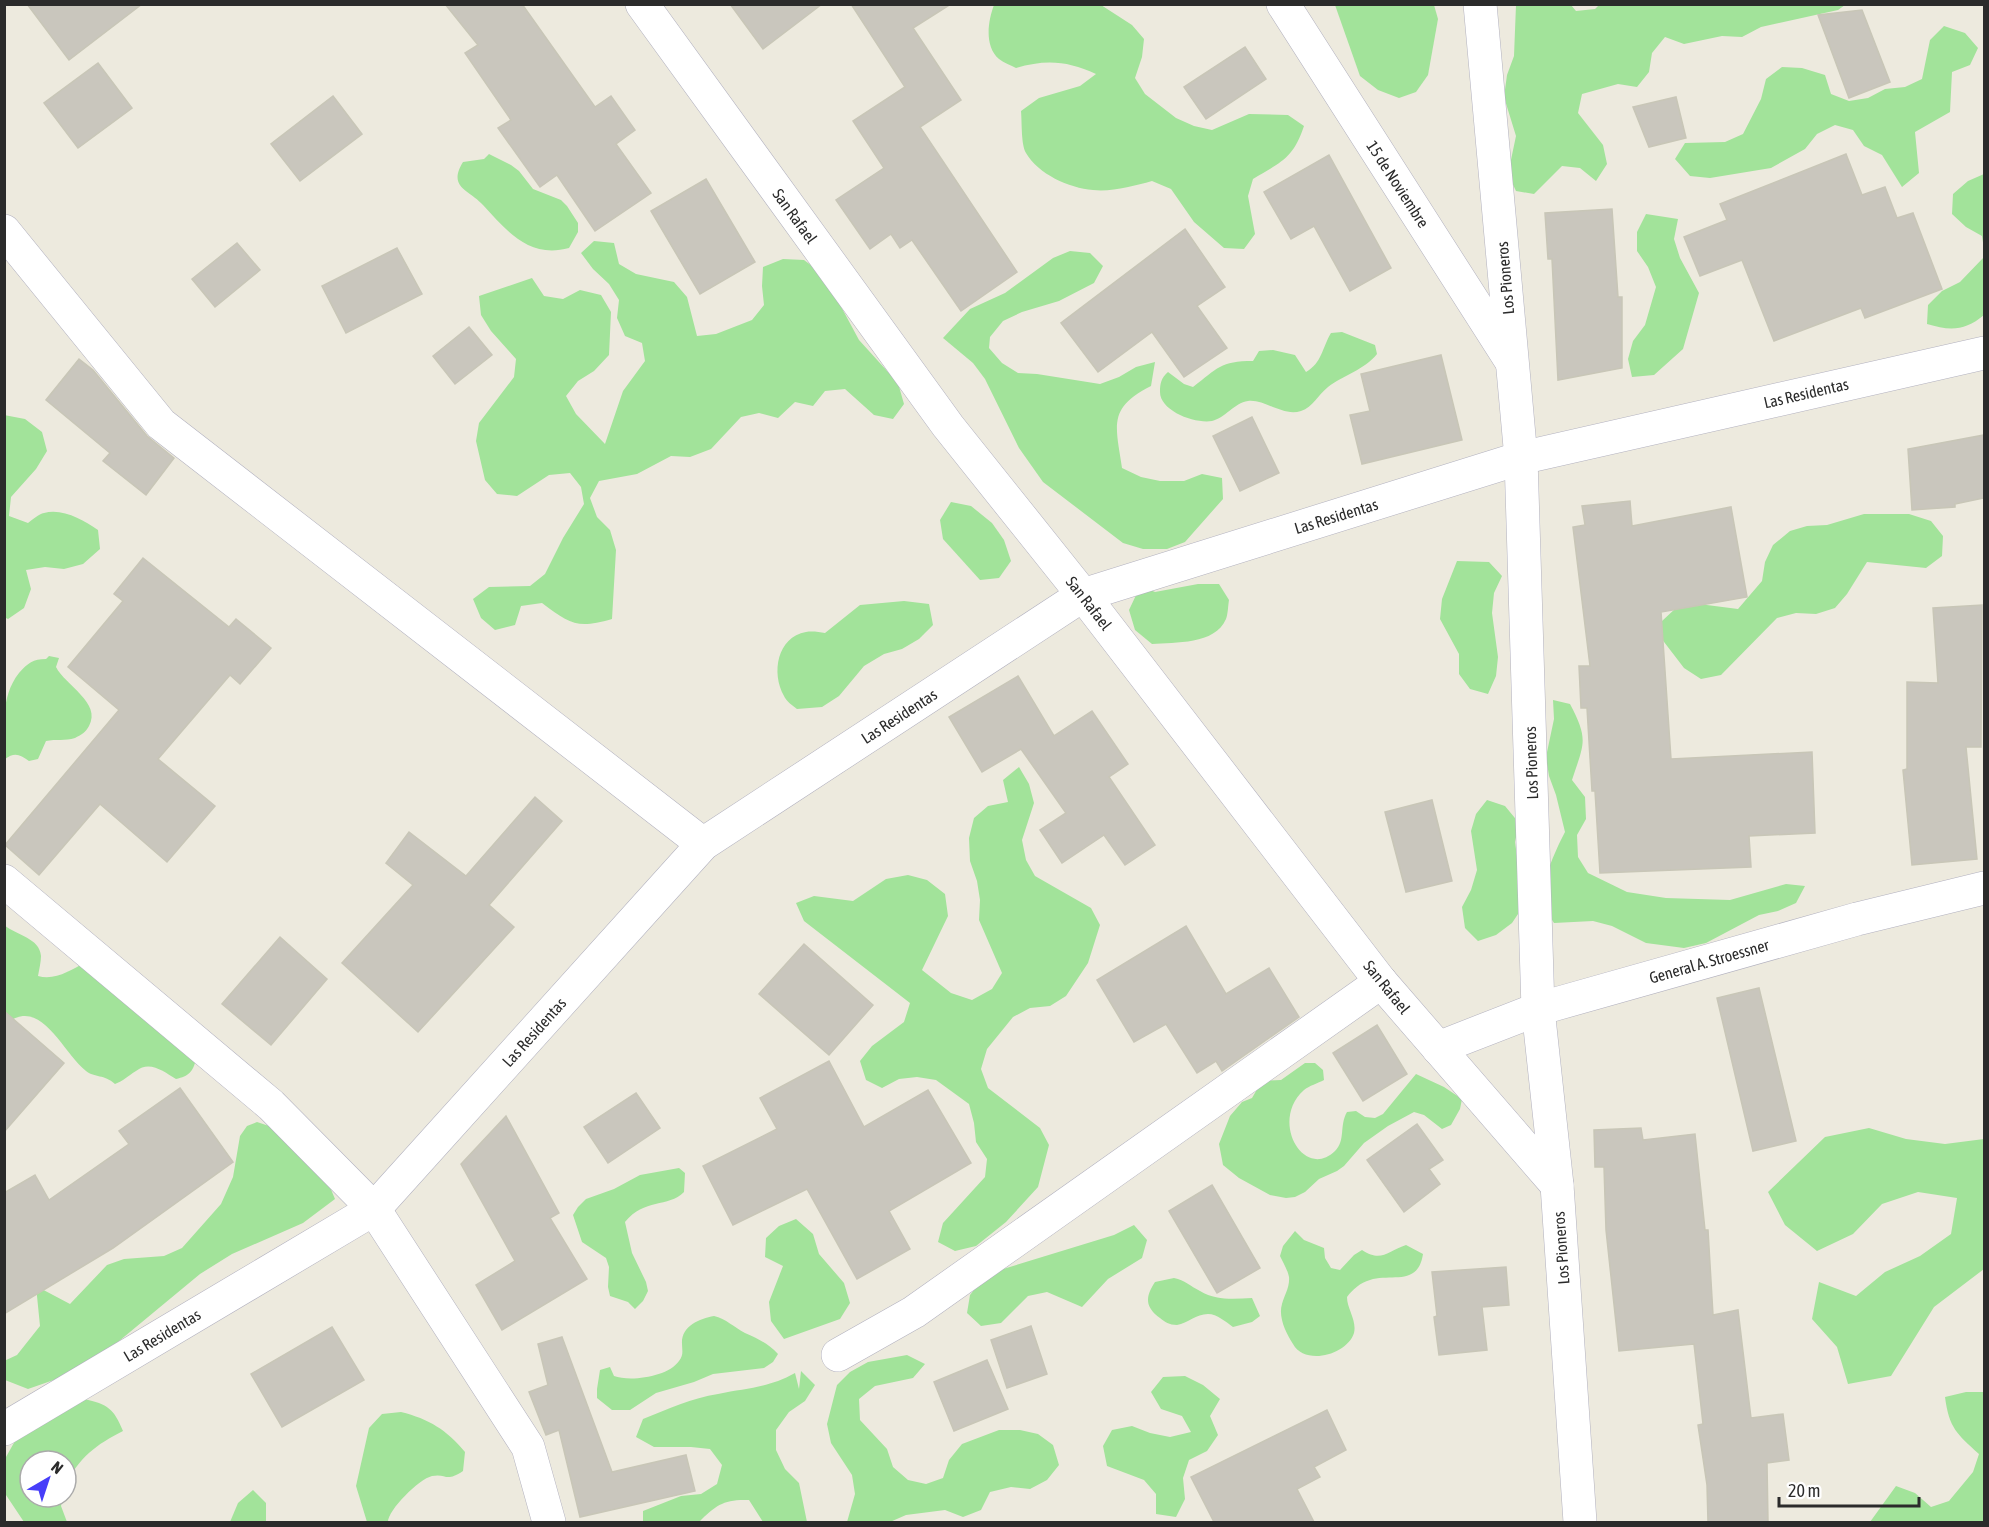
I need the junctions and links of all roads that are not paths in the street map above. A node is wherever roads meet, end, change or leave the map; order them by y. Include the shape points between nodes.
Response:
1 (642, 4) edge
2 (1283, 4) edge
3 (1480, 4) edge
4 (4, 231) edge
5 (1984, 353) edge
6 (1513, 364) junction
7 (1521, 458) junction
8 (1083, 595) junction
9 (704, 844) junction
10 (4, 882) edge
11 (1984, 888) edge
12 (1381, 982) junction
13 (1538, 1010) junction
14 (1438, 1048) junction
15 (1557, 1185) junction
16 (374, 1209) junction
17 (838, 1354) dead end
18 (4, 1429) edge
19 (549, 1522) edge
20 (1580, 1522) edge

1 - 8 street, San Rafael via 948,426
2 - 6 street, 15 de Noviembre
3 - 6 street, Los Pioneros
4 - 9 street via 161,424
5 - 7 street, Las Residentas
6 - 7 street, Los Pioneros
7 - 8 street, Las Residentas
7 - 13 street, Los Pioneros
8 - 9 street, Las Residentas
8 - 12 street, San Rafael
9 - 16 street, Las Residentas
10 - 16 street via 271,1105
11 - 13 street, General A. Stroessner via 1857,919
12 - 14 street, San Rafael
12 - 17 street via 914,1312
13 - 14 street, General A. Stroessner
13 - 15 street, Los Pioneros
14 - 15 street, San Rafael
15 - 20 street, Los Pioneros
16 - 18 street, Las Residentas
16 - 19 street via 528,1447

